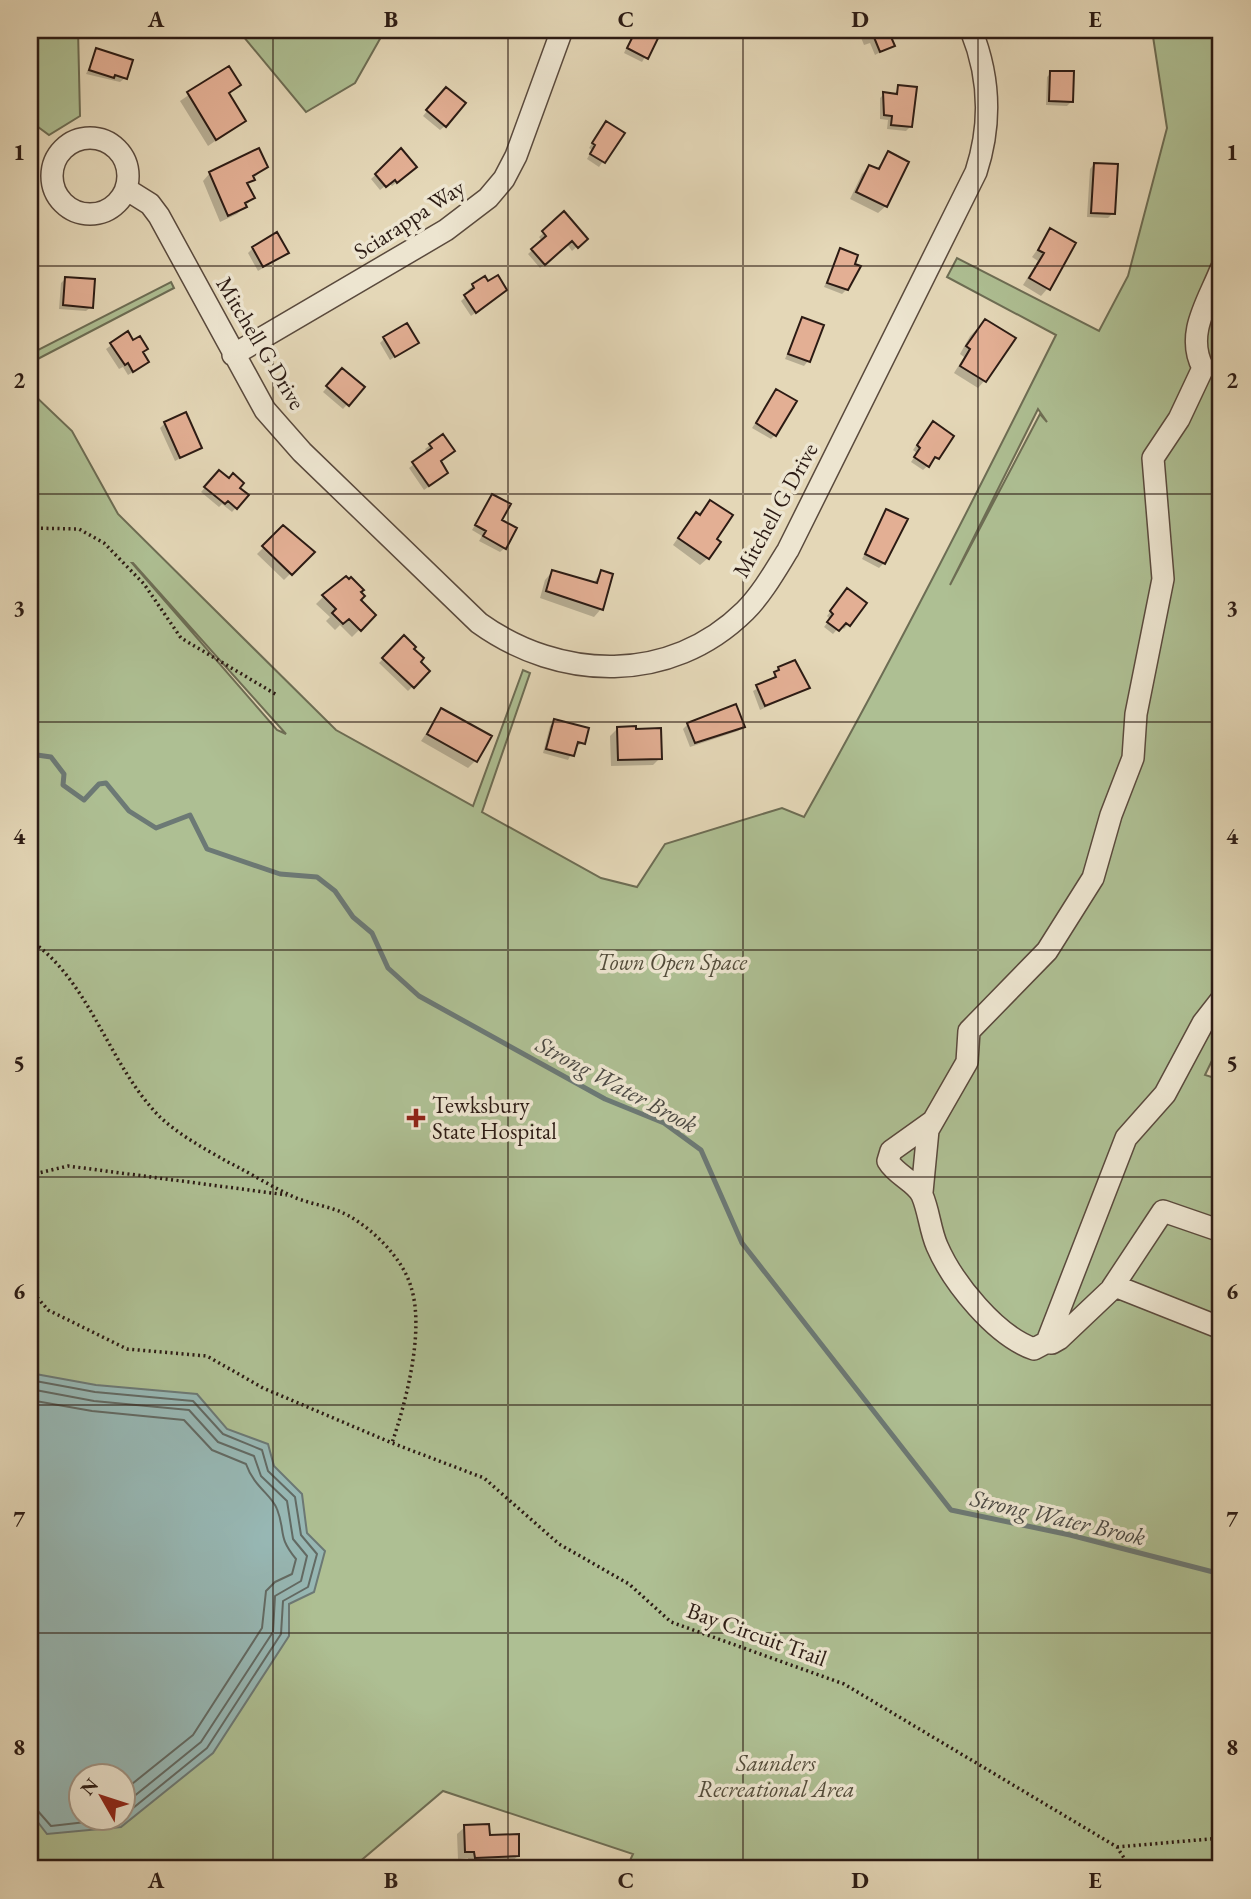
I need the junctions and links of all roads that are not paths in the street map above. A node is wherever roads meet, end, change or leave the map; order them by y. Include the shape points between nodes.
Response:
1 (562, 30) edge
2 (971, 30) edge
3 (126, 190) dead end
4 (1221, 269) edge
5 (233, 355) junction
6 (1212, 368) edge
7 (1221, 1000) edge
8 (933, 1121) junction
9 (922, 1192) junction
10 (1221, 1231) edge
11 (1112, 1288) junction
12 (1221, 1328) edge
13 (1049, 1341) junction

1 - 5 street, Sciarappa Way via 516,156 488,198 446,230
2 - 5 street, Mitchell G Drive via 984,68 988,102 986,135 976,172 777,569 744,611 699,644 645,663 599,668 558,662 509,644 479,622 302,452 265,410
3 - 5 street, Mitchell G Drive via 146,201 159,216
4 - 6 street via 1196,332 1196,355
6 - 8 street via 1153,458 1163,579 1136,714 1133,758 1093,878 1047,951 969,1031 967,1062
7 - 13 street via 1203,1023 1165,1094 1126,1138
8 - 9 street via 928,1130
8 - 9 street via 889,1155 893,1170
9 - 13 street via 938,1249 987,1316 1022,1345 1034,1349
10 - 11 street via 1163,1211
11 - 12 street via 1121,1287
11 - 13 street via 1059,1339

